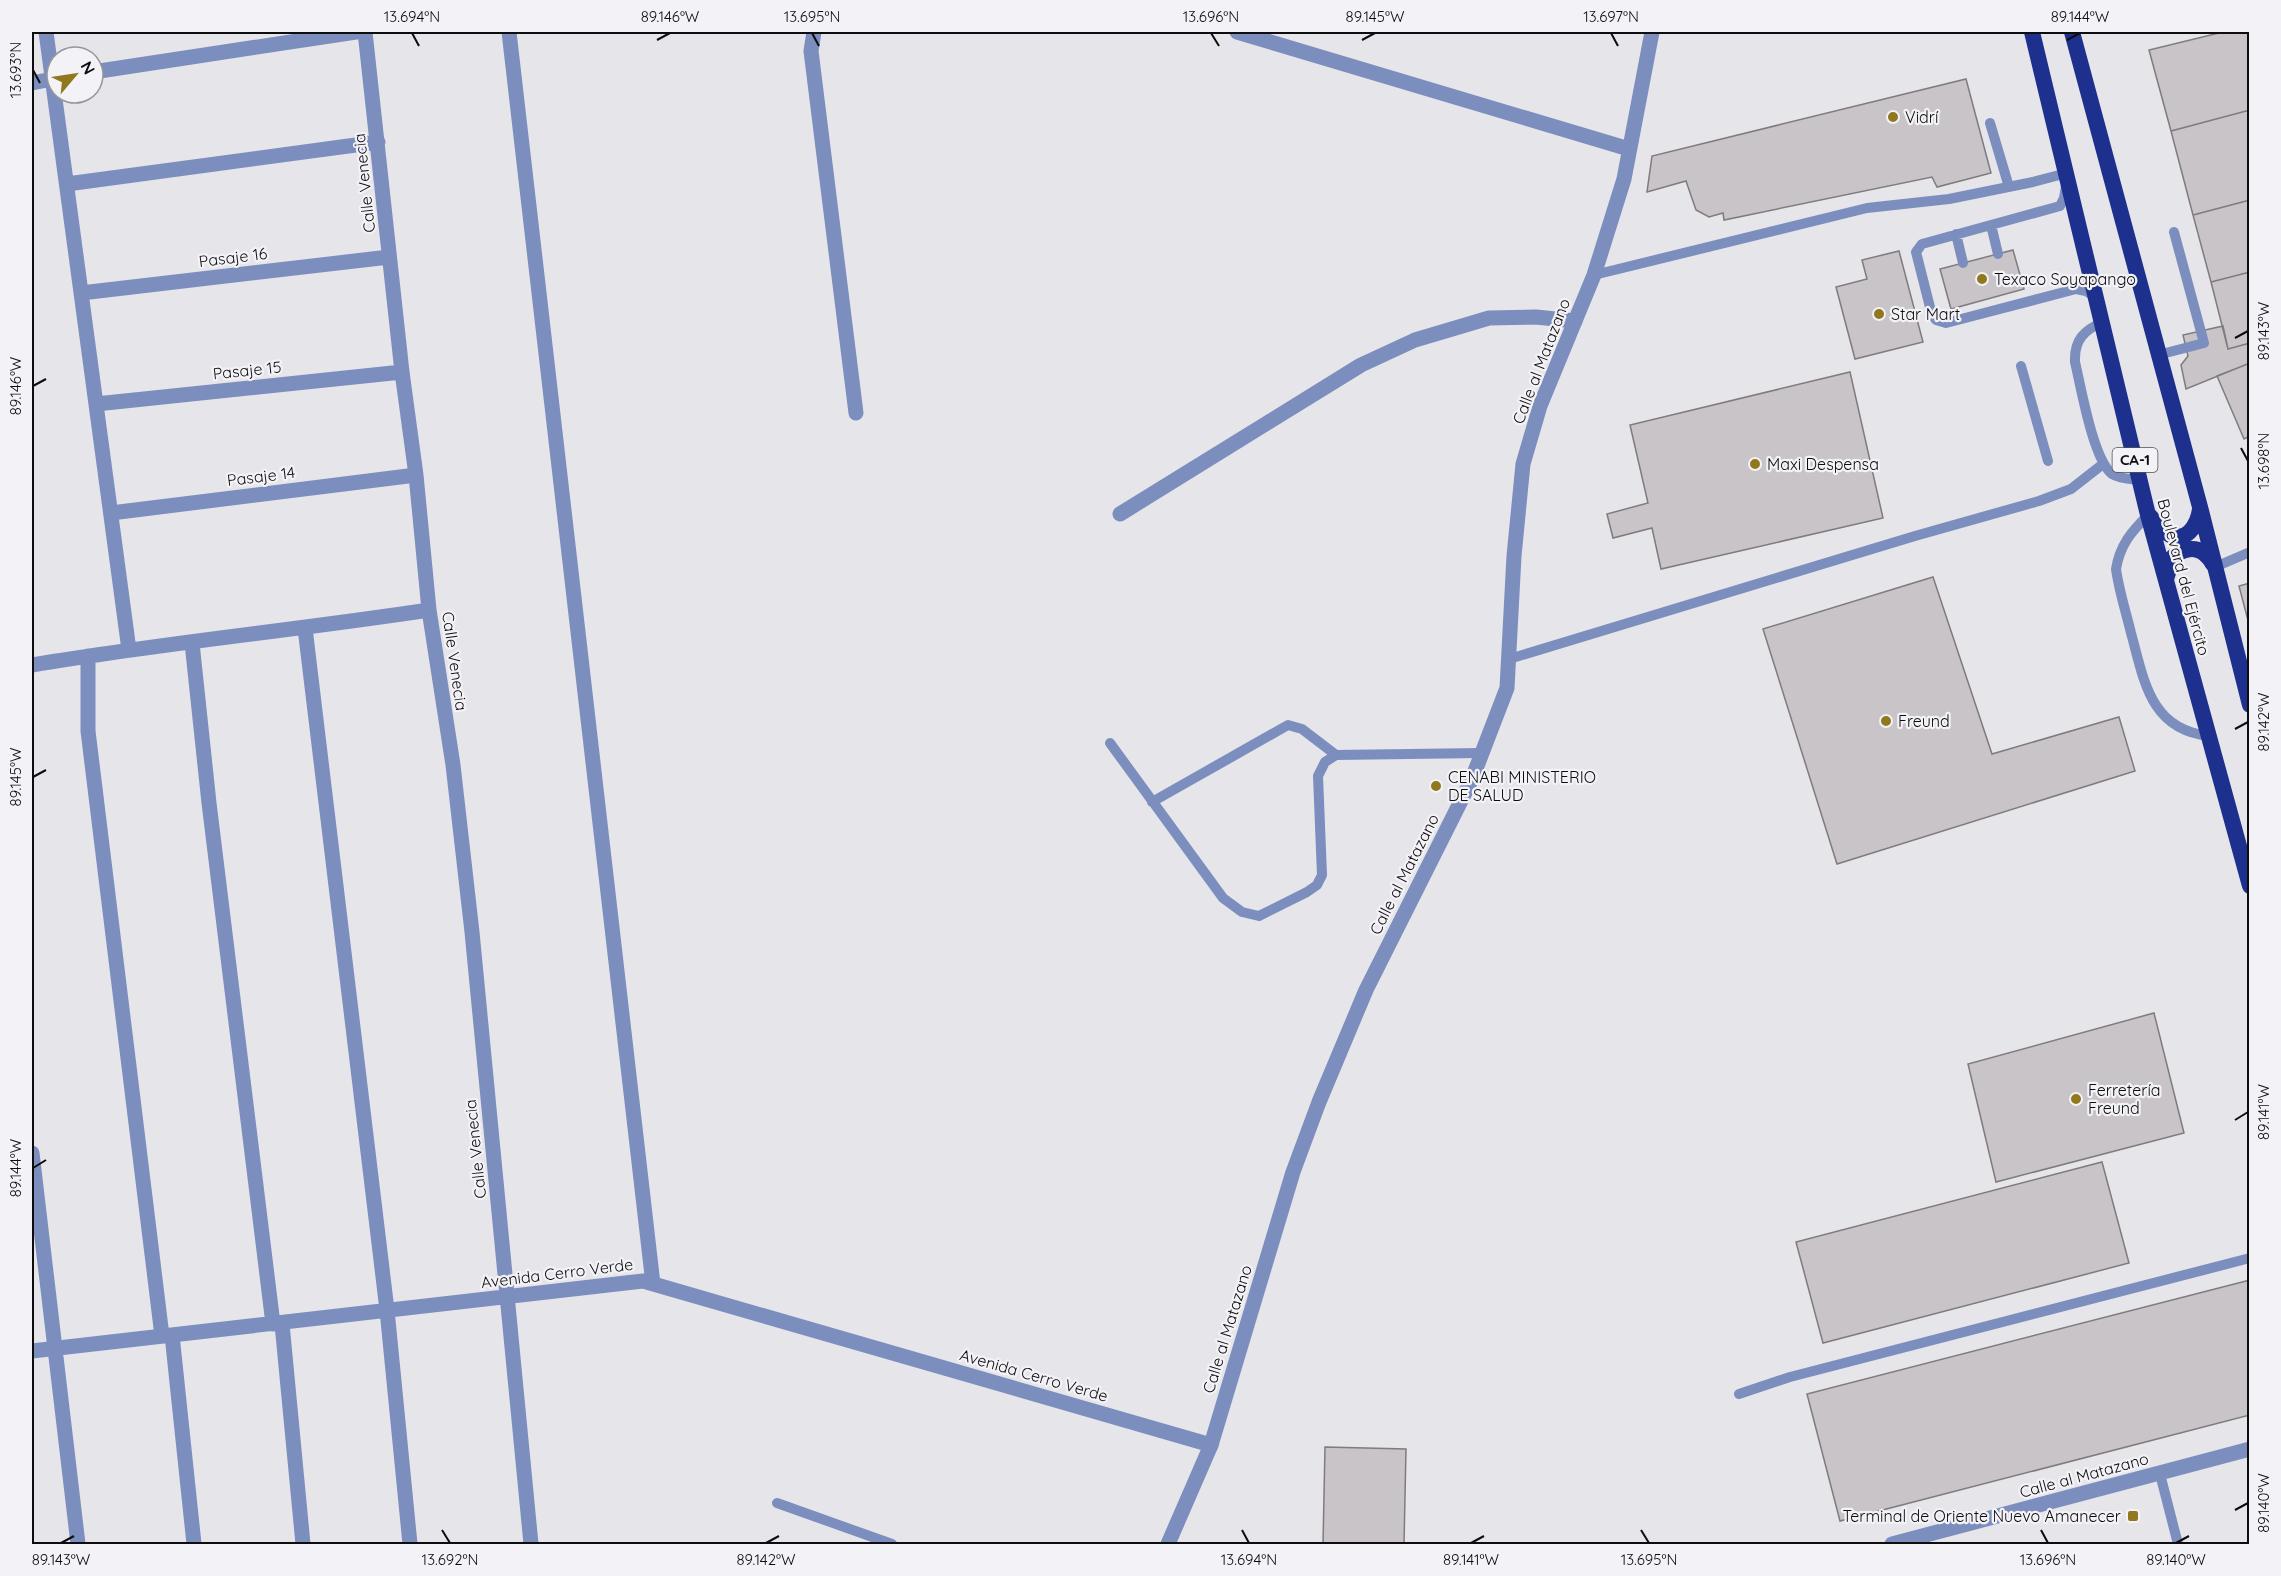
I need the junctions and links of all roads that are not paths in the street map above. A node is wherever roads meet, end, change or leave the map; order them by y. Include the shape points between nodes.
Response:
1 (356, 32) edge
2 (365, 32) edge
3 (509, 32) edge
4 (814, 32) edge
5 (1236, 32) edge
6 (1652, 32) edge
7 (2024, 32) edge
8 (2032, 32) edge
9 (2072, 32) edge
10 (105, 70) edge
11 (2048, 94) junction
12 (58, 105) edge
13 (1990, 123) dead end
14 (378, 142) junction
15 (1629, 149) junction
16 (2068, 175) junction
17 (67, 184) junction
18 (2009, 188) junction
19 (1990, 225) junction
20 (2174, 232) dead end
21 (1956, 234) junction
22 (1998, 254) dead end
23 (389, 256) junction
24 (1963, 263) dead end
25 (1594, 275) junction
26 (81, 292) junction
27 (2009, 293) dead end
28 (2097, 298) junction
29 (1974, 303) dead end
30 (2012, 305) junction
31 (1977, 315) junction
32 (1575, 321) junction
33 (2103, 322) junction
34 (2158, 355) junction
35 (2021, 366) dead end
36 (402, 372) junction
37 (96, 404) junction
38 (856, 413) dead end
39 (2048, 461) dead end
40 (2103, 464) junction
41 (416, 475) junction
42 (2140, 480) junction
43 (2200, 507) junction
44 (111, 513) junction
45 (1120, 514) dead end
46 (2148, 514) junction
47 (2250, 552) edge
48 (2215, 567) junction
49 (2166, 579) junction
50 (429, 610) junction
51 (305, 628) junction
52 (192, 643) junction
53 (129, 650) junction
54 (88, 656) junction
55 (1509, 659) junction
56 (32, 665) edge
57 (2250, 705) edge
58 (2208, 736) junction
59 (1110, 743) dead end
60 (1482, 753) junction
61 (1336, 755) junction
62 (1152, 802) junction
63 (2250, 886) edge
64 (32, 1152) edge
65 (2250, 1258) edge
66 (654, 1284) junction
67 (508, 1297) junction
68 (387, 1310) junction
69 (277, 1324) junction
70 (167, 1336) junction
71 (55, 1348) junction
72 (32, 1351) edge
73 (1739, 1394) dead end
74 (1211, 1445) junction
75 (2250, 1449) edge
76 (2160, 1474) junction
77 (777, 1503) dead end
78 (78, 1545) edge
79 (194, 1545) edge
80 (303, 1545) edge
81 (410, 1545) edge
82 (531, 1545) edge
83 (892, 1545) edge
84 (1168, 1545) edge
85 (1892, 1545) edge
86 (2178, 1545) edge

1 - 10 street
2 - 14 street, Calle Venecia
3 - 66 street
4 - 38 street via 811,51
5 - 15 street
6 - 15 street, Calle al Matazano
7 - 11 highway
8 - 11 highway, Boulevard del Ejército / CA-1
9 - 34 highway, Boulevard del Ejército
11 - 16 highway, Boulevard del Ejército / CA-1
12 - 17 street
13 - 18 lane
14 - 17 street
14 - 23 street, Calle Venecia
15 - 25 street, Calle al Matazano via 1624,179
16 - 18 lane
16 - 19 lane via 2060,206
16 - 28 highway, Boulevard del Ejército / CA-1
17 - 26 street
18 - 25 lane via 1868,208
19 - 21 lane
19 - 22 lane
20 - 34 lane via 2204,343
21 - 24 lane
21 - 31 lane via 1922,244 1916,252 1932,315 1946,323
23 - 26 street, Pasaje 16
23 - 36 street, Calle Venecia
25 - 32 street, Calle al Matazano
26 - 37 street
27 - 30 lane
28 - 30 lane via 2076,290
28 - 33 highway, Boulevard del Ejército / CA-1
29 - 31 lane
30 - 31 lane
32 - 45 street via 1489,318 1415,340 1361,365
32 - 55 street, Calle al Matazano via 1540,406 1523,464
33 - 40 lane via 2089,328 2075,350
33 - 42 highway, Boulevard del Ejército / CA-1
34 - 43 highway, Boulevard del Ejército
35 - 39 lane
36 - 37 street, Pasaje 15
36 - 41 street, Calle Venecia
37 - 44 street
40 - 42 lane via 2114,475
40 - 55 lane via 2071,489 2039,501
41 - 44 street, Pasaje 14
41 - 50 street, Calle Venecia
42 - 46 highway, Boulevard del Ejército / CA-1
43 - 46 highway via 2192,531 2181,537 2169,535
43 - 48 highway, Boulevard del Ejército
44 - 53 street
46 - 49 highway, Boulevard del Ejército / CA-1
46 - 58 lane via 2124,542 2116,569 2140,665 2147,690 2161,712 2185,730
47 - 48 lane
48 - 49 highway via 2201,550 2187,549 2173,557
48 - 57 highway, Boulevard del Ejército
49 - 58 highway, Boulevard del Ejército / CA-1
50 - 51 street
50 - 67 street, Calle Venecia via 453,765
51 - 52 street
51 - 68 street
52 - 53 street
52 - 69 street
53 - 54 street
54 - 56 street
54 - 70 street via 88,730
55 - 60 street, Calle al Matazano via 1507,688
58 - 63 highway, Boulevard del Ejército / CA-1
59 - 62 lane
60 - 61 lane
60 - 74 street, Calle al Matazano via 1366,990 1319,1102 1293,1172
61 - 62 lane via 1302,729 1288,725
61 - 62 lane via 1325,762 1318,776 1322,875 1307,892 1259,916 1242,912 1223,898
64 - 71 street
65 - 73 lane via 1790,1377
66 - 67 street, Avenida Cerro Verde via 643,1281
66 - 74 street, Avenida Cerro Verde
67 - 68 street, Avenida Cerro Verde
67 - 82 street, Calle Venecia
68 - 69 street, Avenida Cerro Verde
68 - 81 street
69 - 70 street, Avenida Cerro Verde
69 - 80 street
70 - 71 street, Avenida Cerro Verde
70 - 79 street
71 - 72 street, Avenida Cerro Verde
71 - 78 street
74 - 84 street, Calle al Matazano
75 - 76 street, Calle al Matazano
76 - 85 street, Calle al Matazano
76 - 86 lane
77 - 83 lane

